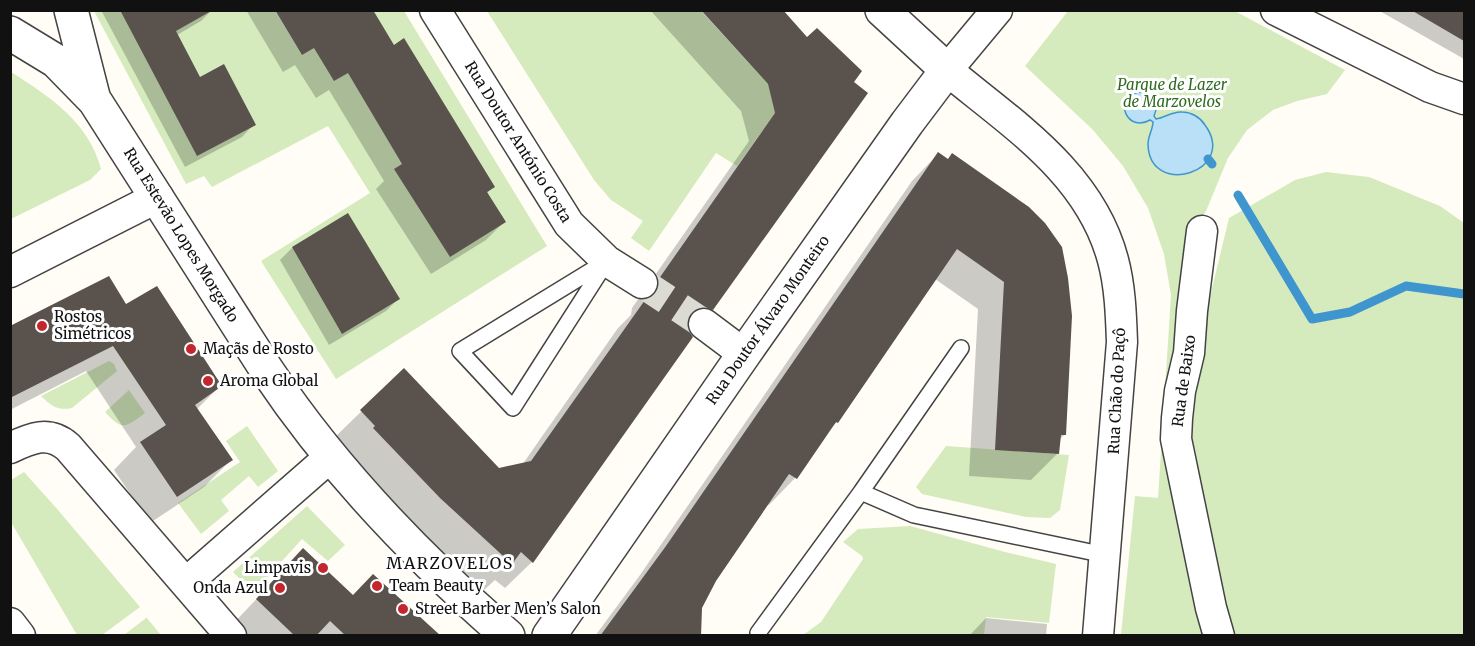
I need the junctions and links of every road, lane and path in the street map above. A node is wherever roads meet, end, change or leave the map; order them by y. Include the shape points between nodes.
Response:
1 (70, 10) edge
2 (435, 10) edge
3 (882, 10) edge
4 (997, 10) edge
5 (1276, 10) edge
6 (18, 40) edge
7 (947, 70) junction
8 (1464, 99) edge
9 (94, 101) junction
10 (158, 197) junction
11 (1202, 231) dead end
12 (607, 261) junction
13 (10, 272) edge
14 (642, 283) tunnel mouth
15 (704, 324) tunnel mouth
16 (961, 348) dead end
17 (744, 354) junction
18 (10, 448) edge
19 (330, 457) junction
20 (861, 492) junction
21 (1105, 555) junction
22 (186, 583) junction
23 (10, 622) edge
24 (20, 636) edge
25 (231, 636) edge
26 (508, 636) edge
27 (549, 636) edge
28 (759, 636) edge
29 (1098, 636) edge
30 (1219, 636) edge

1 - 9 street, Rua Estevão Lopes Morgado
2 - 12 street, Rua Doutor António Costa via 569,224
3 - 7 street
4 - 7 street, Rua Doutor Álvaro Monteiro
5 - 8 street via 1430,87
6 - 9 street, Rua Estevão Lopes Morgado via 57,61
7 - 17 street, Rua Doutor Álvaro Monteiro
7 - 21 street, Rua Chão do Paçô via 1055,160 1081,191 1101,224 1113,260 1120,294 1122,342
9 - 10 street, Rua Estevão Lopes Morgado
10 - 13 street
10 - 19 street, Rua Estevão Lopes Morgado via 272,379
11 - 30 street, Rua de Baixo via 1176,439
12 - 12 lane via 460,351 513,408 519,398
12 - 14 street, Rua Doutor António Costa
15 - 17 street
16 - 20 lane
17 - 27 street, Rua Doutor Álvaro Monteiro
18 - 22 street via 34,437 62,441
19 - 22 street
19 - 26 street, Rua Estevão Lopes Morgado via 398,532
20 - 21 lane via 914,515
20 - 28 lane
21 - 29 street, Rua Chão do Paçô
22 - 25 street
23 - 24 street

